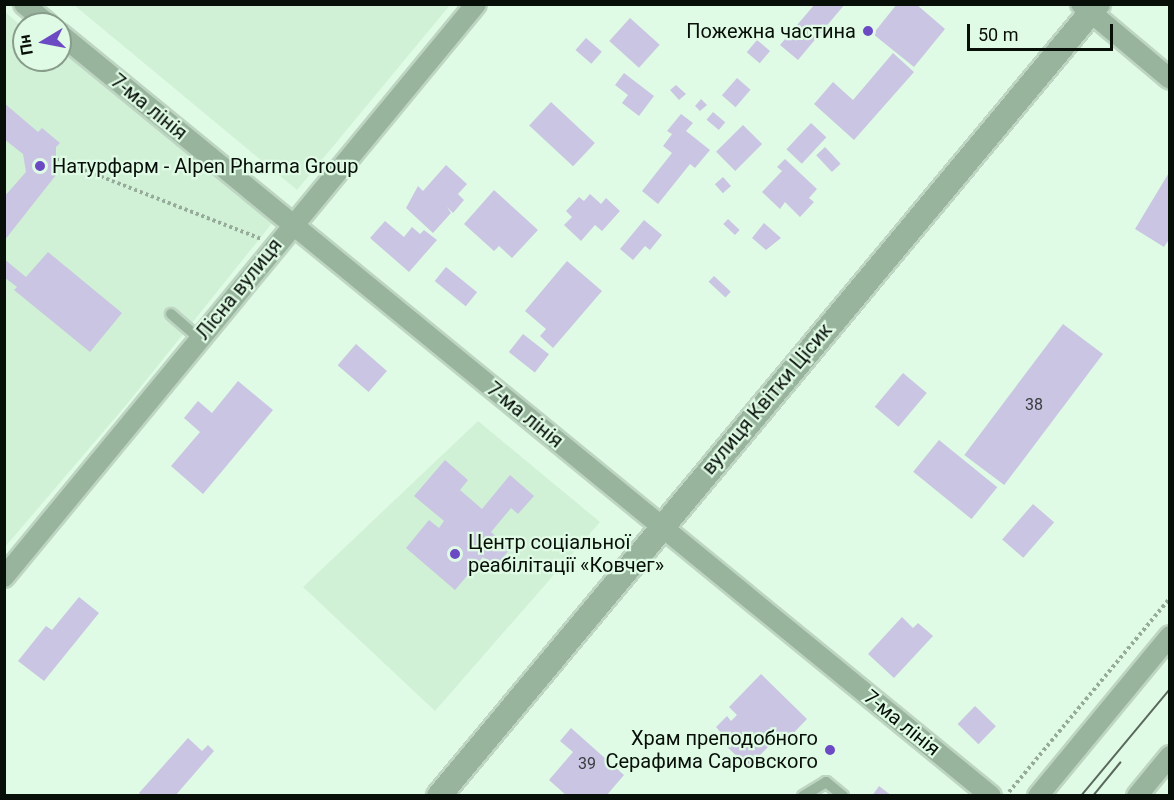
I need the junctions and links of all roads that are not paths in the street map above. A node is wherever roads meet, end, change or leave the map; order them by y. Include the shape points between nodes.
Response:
1 (476, 4) edge
2 (1090, 7) edge
3 (72, 44) edge
4 (1170, 79) edge
5 (289, 228) junction
6 (171, 314) dead end
7 (199, 338) junction
8 (661, 526) junction
9 (4, 577) edge
10 (1170, 636) edge
11 (1170, 756) edge
12 (439, 795) edge
13 (803, 795) edge
14 (843, 795) edge
15 (991, 795) edge
16 (1038, 795) edge
17 (1137, 795) edge

1 - 5 street, Лісна вулиця
2 - 4 street
2 - 8 street, вулиця Квітки Цісик
3 - 5 street, 7-ма лінія
5 - 7 street, Лісна вулиця
5 - 8 street, 7-ма лінія
6 - 7 lane
7 - 9 street, Лісна вулиця
8 - 12 street, вулиця Квітки Цісик
8 - 15 street, 7-ма лінія
10 - 16 street
11 - 17 street
13 - 14 lane via 826,782

